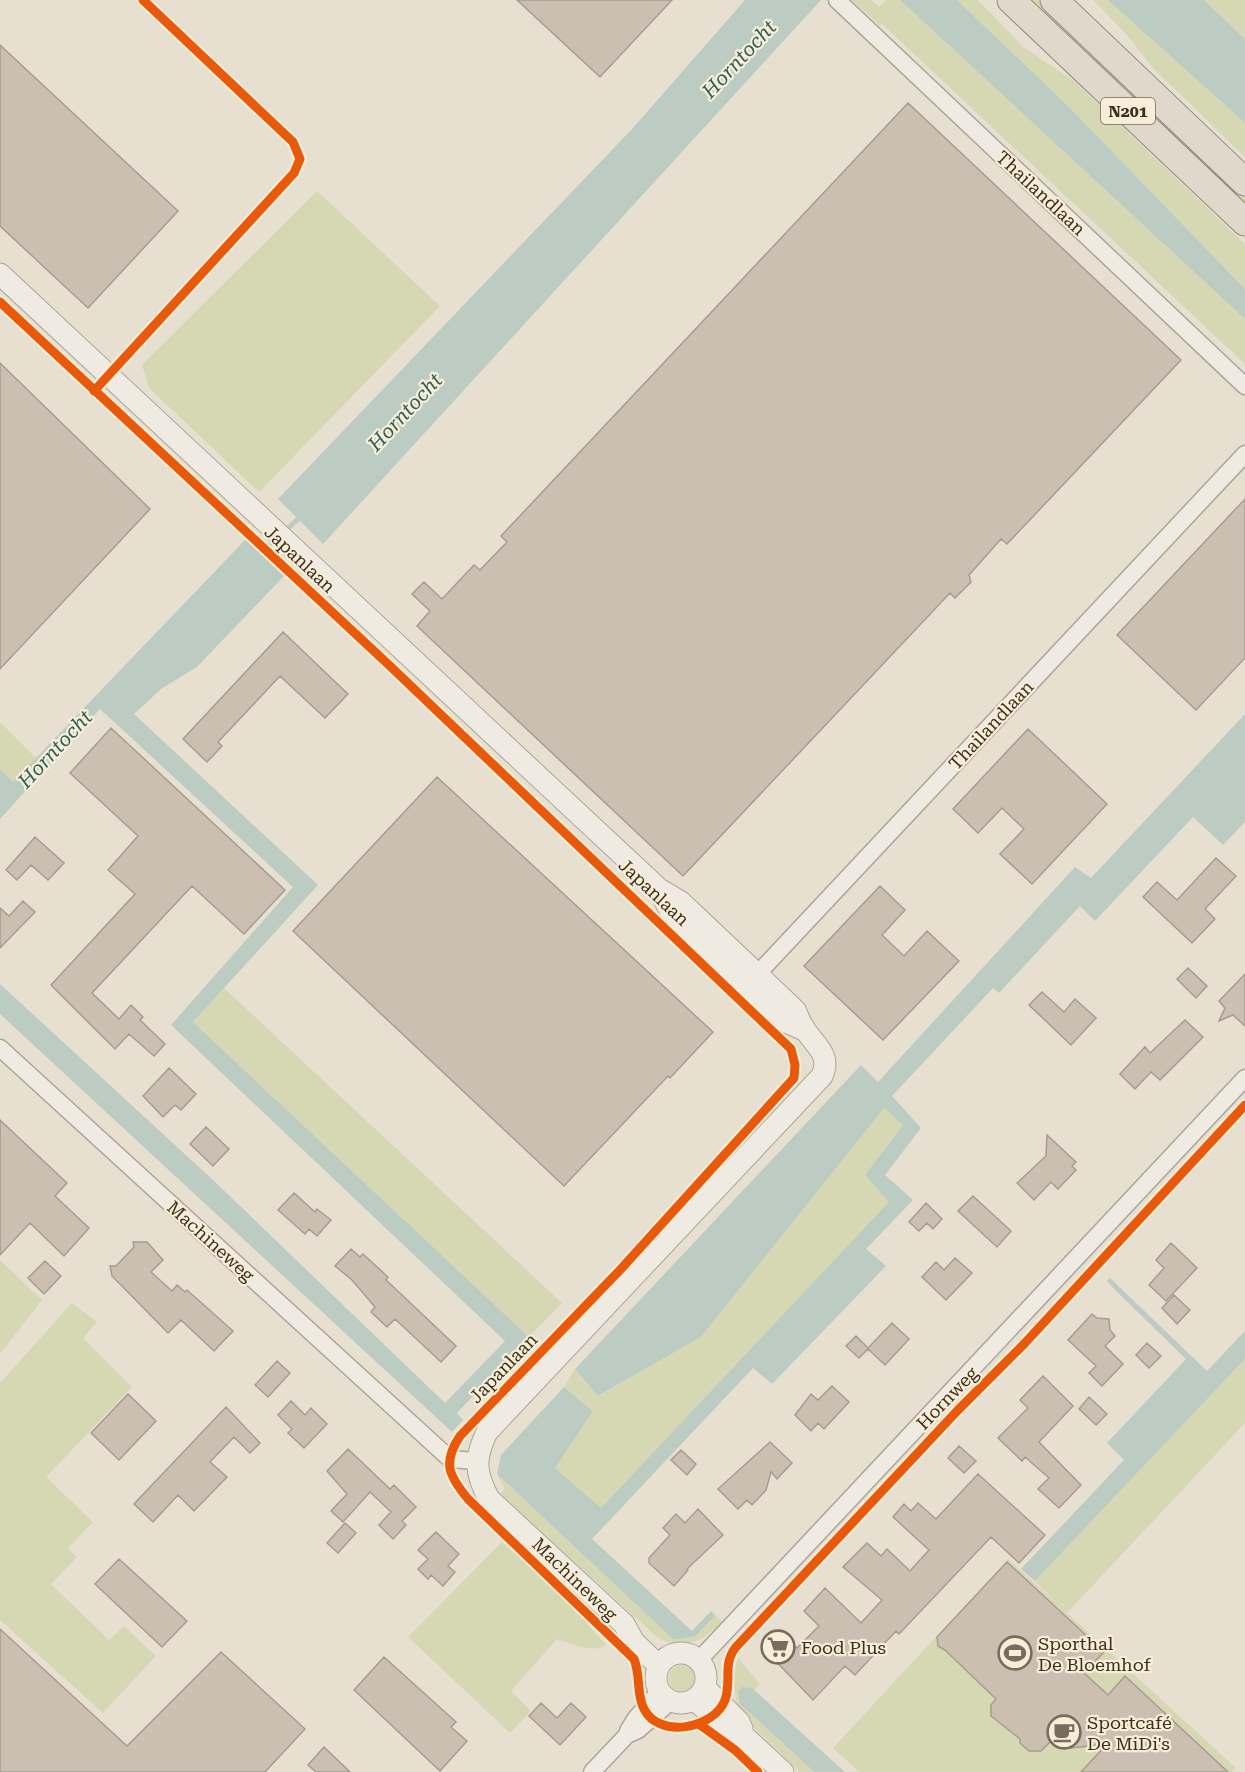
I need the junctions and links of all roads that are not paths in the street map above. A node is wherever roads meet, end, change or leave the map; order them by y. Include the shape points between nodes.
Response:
1 (837, 0) edge
2 (1011, 0) edge
3 (1054, 0) edge
4 (1245, 182) edge
5 (1245, 222) edge
6 (0, 274) edge
7 (1245, 386) edge
8 (1245, 454) edge
9 (752, 980) junction
10 (0, 1048) edge
11 (1245, 1078) edge
12 (476, 1461) junction
13 (699, 1660) junction
14 (664, 1661) junction
15 (700, 1694) junction
16 (665, 1696) junction
17 (592, 1772) edge
18 (783, 1772) edge

1 - 7 street, Thailandlaan
2 - 5 highway, N201
3 - 4 highway, N201
6 - 9 street, Japanlaan via 659,889 681,902
8 - 9 street, Thailandlaan
9 - 12 street, Japanlaan via 795,1010 804,1030 822,1051 822,1076 487,1432
10 - 12 street, Machineweg via 450,1459
11 - 13 street, Hornweg
12 - 14 street, Machineweg via 489,1499 624,1624 634,1642
13 - 14 street via 685,1653
13 - 15 street via 706,1678
14 - 16 street via 656,1679
15 - 16 street via 679,1703
15 - 18 street via 729,1731 745,1737
16 - 17 street via 630,1725 627,1735

